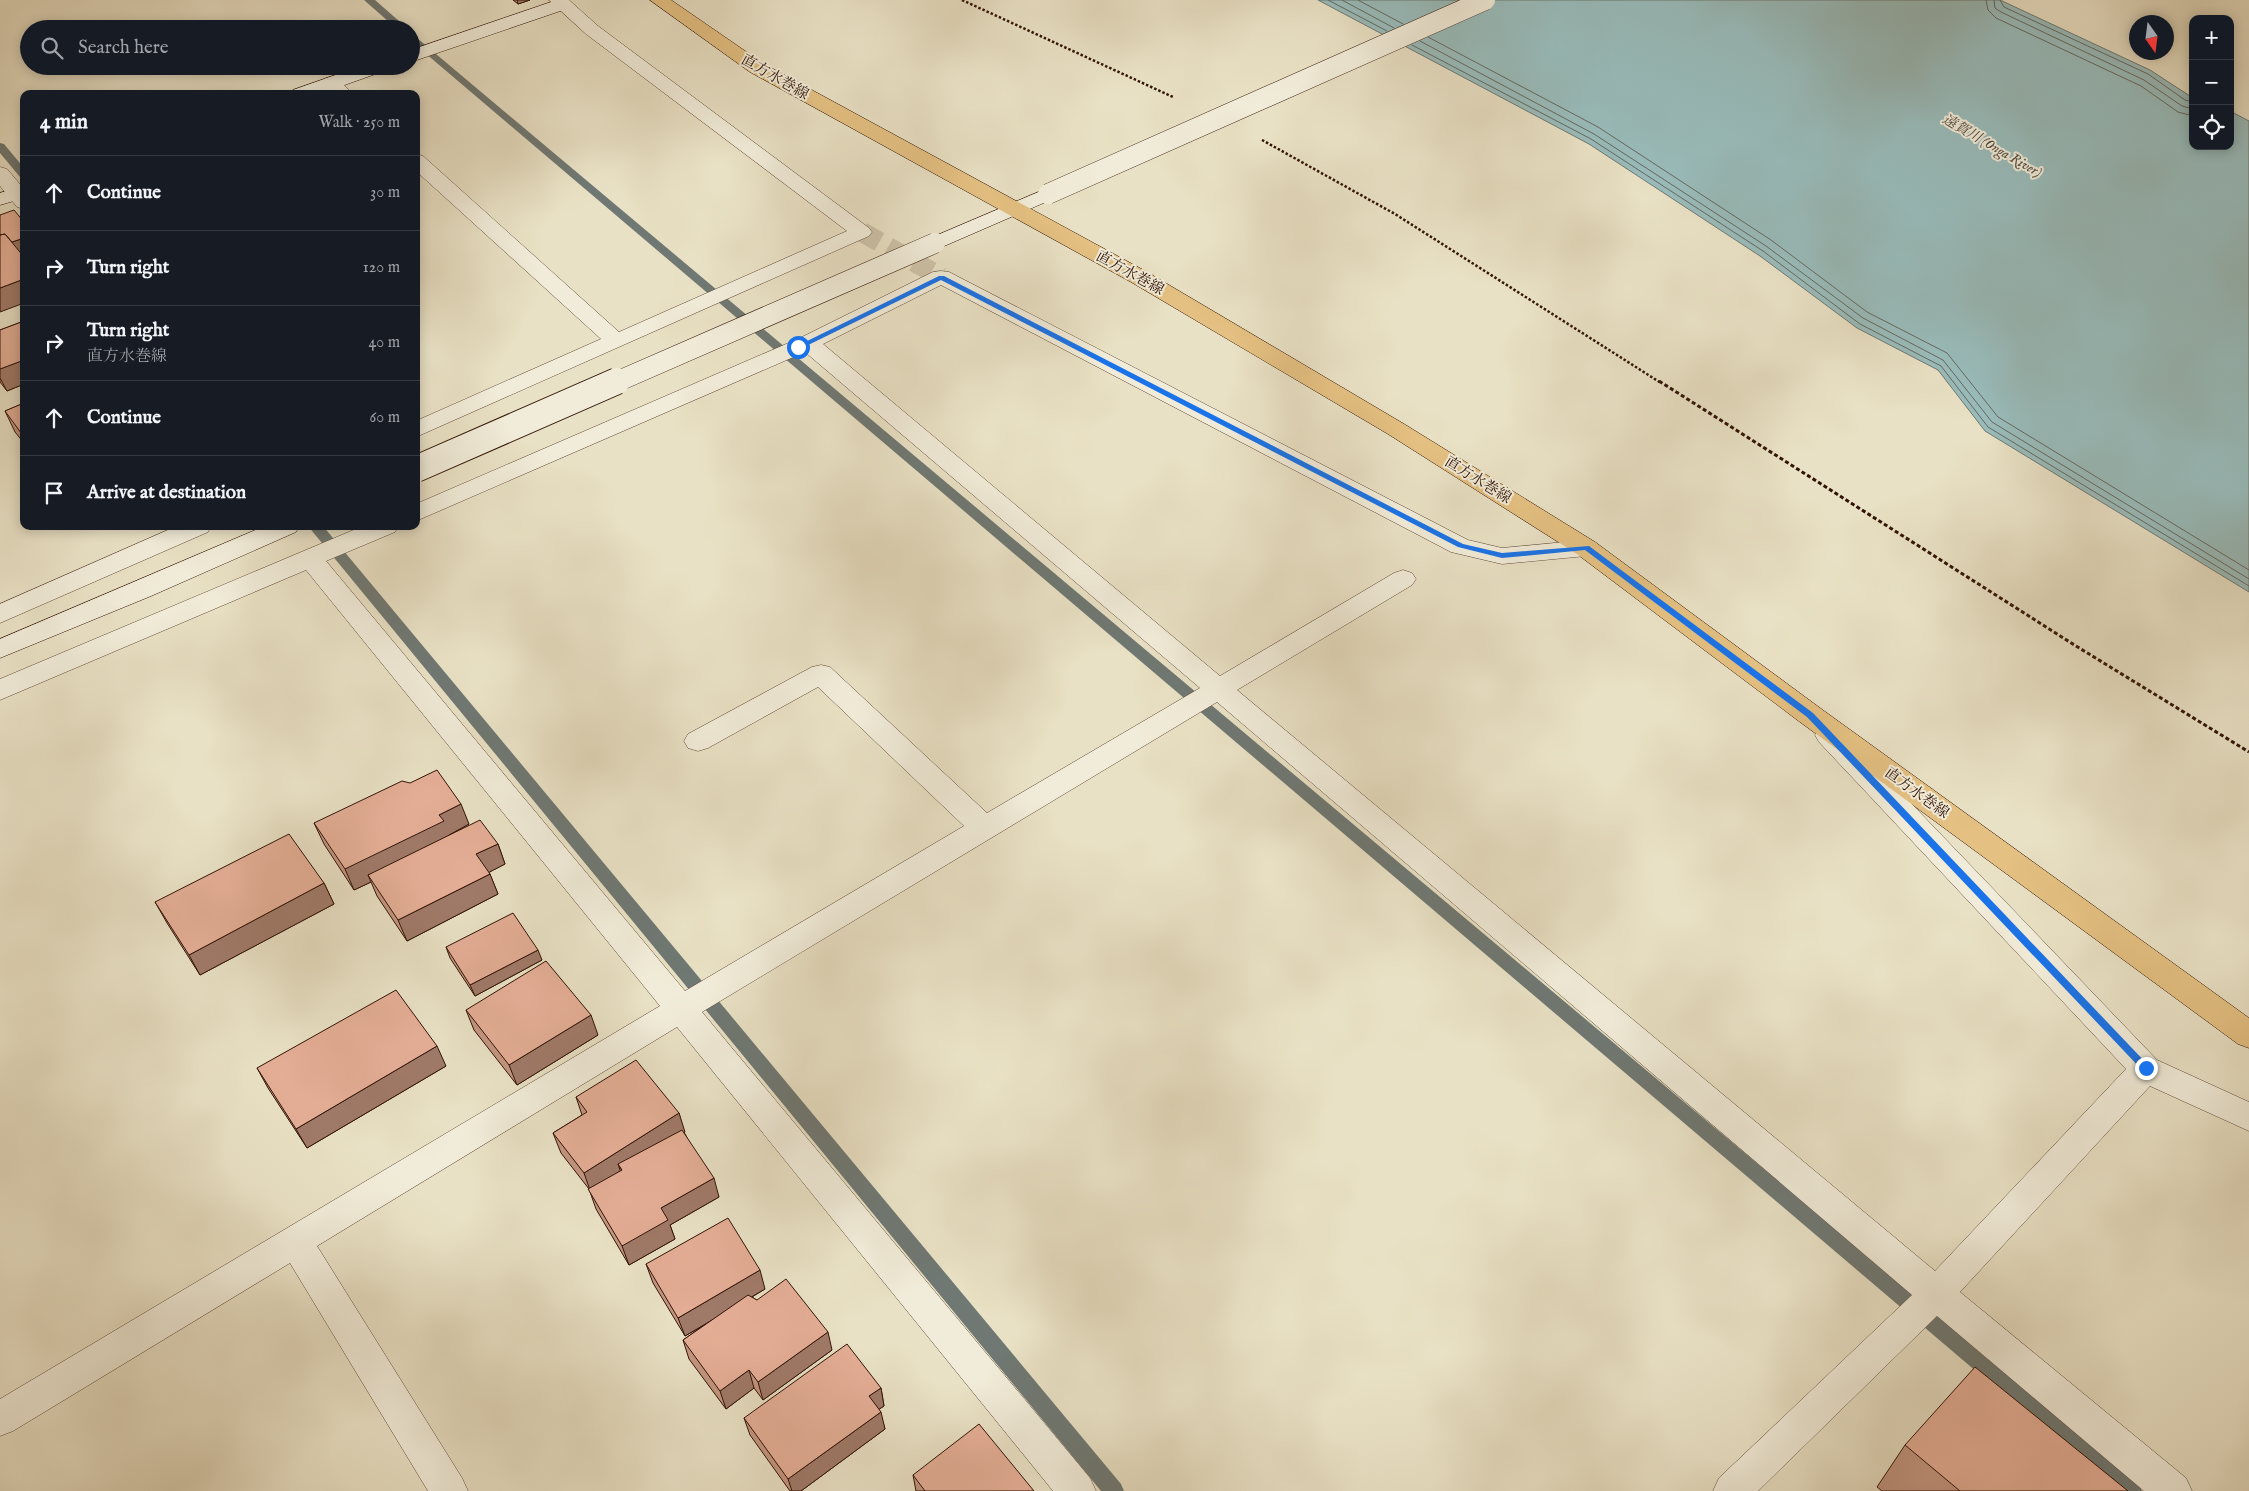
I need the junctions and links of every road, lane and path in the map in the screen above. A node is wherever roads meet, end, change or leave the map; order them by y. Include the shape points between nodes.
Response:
1 (659, 0) edge
2 (962, 0) edge
3 (1485, 0) edge
4 (561, 2) edge
5 (420, 53) edge
6 (362, 75) edge
7 (337, 88) edge
8 (1175, 98) dead end
9 (1254, 136) dead end
10 (420, 164) edge
11 (0, 174) edge
12 (16, 197) edge
13 (1014, 209) junction
14 (616, 341) junction
15 (803, 345) junction
16 (420, 428) edge
17 (420, 467) edge
18 (420, 511) edge
19 (190, 530) edge
20 (278, 530) edge
21 (377, 530) edge
22 (1586, 548) junction
23 (331, 550) junction
24 (1403, 579) dead end
25 (0, 614) edge
26 (0, 649) edge
27 (0, 690) edge
28 (1207, 696) junction
29 (1810, 715) junction
30 (698, 740) dead end
31 (2249, 752) edge
32 (984, 828) junction
33 (697, 999) junction
34 (2249, 1034) edge
35 (2146, 1068) junction
36 (2249, 1117) edge
37 (296, 1241) junction
38 (1926, 1303) junction
39 (0, 1419) edge
40 (449, 1491) edge
41 (1077, 1491) edge
42 (1732, 1491) edge
43 (2173, 1491) edge

1 - 13 main road, 直方水巻線 via 757,68
2 - 8 path
3 - 13 street, bridge
4 - 5 street
4 - 14 street via 592,30 862,232
6 - 7 street
9 - 31 path via 1395,214 2076,646
10 - 14 street
11 - 12 street
13 - 17 street, bridge
13 - 22 main road, 直方水巻線 via 1139,277 1396,429
14 - 16 street
15 - 18 street
15 - 22 street via 941,277 1460,546 1502,556
15 - 28 street
19 - 25 street
20 - 26 street
21 - 23 street
22 - 29 main road, 直方水巻線
23 - 27 street
23 - 33 street
24 - 28 street
28 - 32 street
28 - 38 street
29 - 34 main road, 直方水巻線
29 - 35 street
30 - 32 street via 821,674
32 - 33 street
33 - 37 street
33 - 41 street
35 - 36 street
35 - 38 street
37 - 39 street
37 - 40 street
38 - 42 street
38 - 43 street

